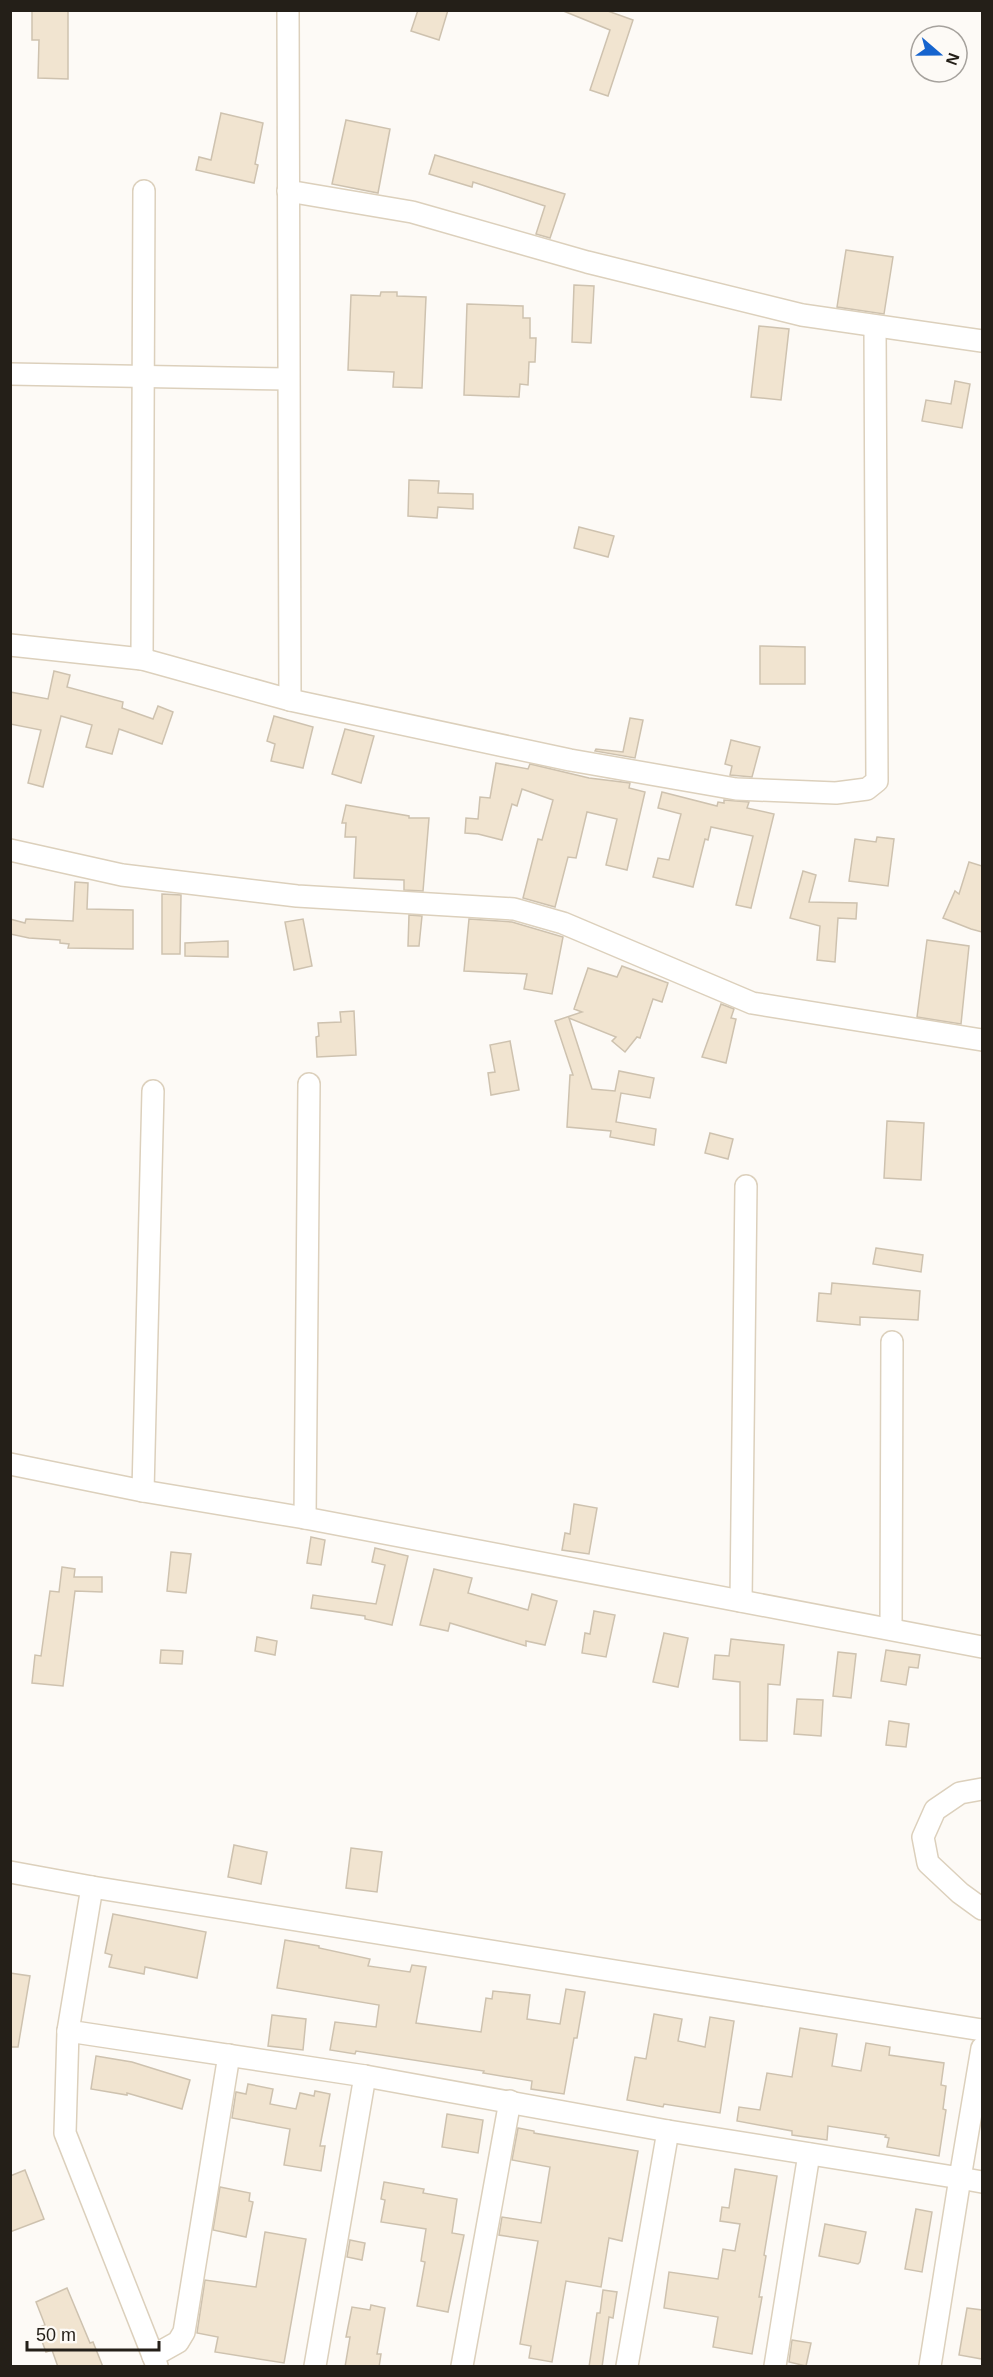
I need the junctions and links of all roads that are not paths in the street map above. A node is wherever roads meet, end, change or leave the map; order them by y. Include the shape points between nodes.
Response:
1 (288, 10) edge
2 (144, 190) dead end
3 (288, 191) junction
4 (875, 326) junction
5 (982, 341) edge
6 (10, 374) edge
7 (143, 375) junction
8 (288, 379) junction
9 (10, 645) edge
10 (141, 658) junction
11 (290, 700) junction
12 (10, 850) edge
13 (982, 1040) edge
14 (309, 1084) dead end
15 (153, 1091) dead end
16 (746, 1186) dead end
17 (892, 1342) dead end
18 (10, 1464) edge
19 (143, 1491) junction
20 (305, 1518) junction
21 (741, 1601) junction
22 (891, 1629) junction
23 (982, 1647) edge
24 (982, 1789) edge
25 (10, 1872) edge
26 (92, 1887) junction
27 (982, 1908) edge
28 (982, 2030) edge
29 (68, 2031) junction
30 (982, 2048) edge
31 (229, 2055) junction
32 (365, 2076) junction
33 (510, 2101) junction
34 (668, 2131) junction
35 (809, 2154) junction
36 (960, 2178) junction
37 (982, 2182) edge
38 (155, 2362) edge
39 (315, 2367) edge
40 (462, 2367) edge
41 (627, 2367) edge
42 (775, 2367) edge
43 (930, 2367) edge

1 - 3 street
2 - 7 street
3 - 4 street via 412,212 621,271 801,315
3 - 8 street
4 - 5 street
4 - 11 street via 877,781 867,789 836,793 736,789 570,759
6 - 7 street
7 - 8 street
7 - 10 street
8 - 11 street
9 - 10 street
10 - 11 street
12 - 13 street via 122,875 297,896 514,909 563,923 752,1003
14 - 20 street
15 - 19 street
16 - 21 street
17 - 22 street
18 - 19 street
19 - 20 street
20 - 21 street
21 - 22 street
22 - 23 street
24 - 27 street via 960,1793 935,1810 923,1837 928,1863
25 - 26 street
26 - 28 street
26 - 29 street
29 - 31 street
29 - 38 street via 65,2133
30 - 36 street
31 - 32 street
31 - 38 street via 184,2332
32 - 33 street
32 - 39 street
33 - 34 street
33 - 40 street
34 - 35 street
34 - 41 street
35 - 36 street
35 - 42 street
36 - 37 street
36 - 43 street

